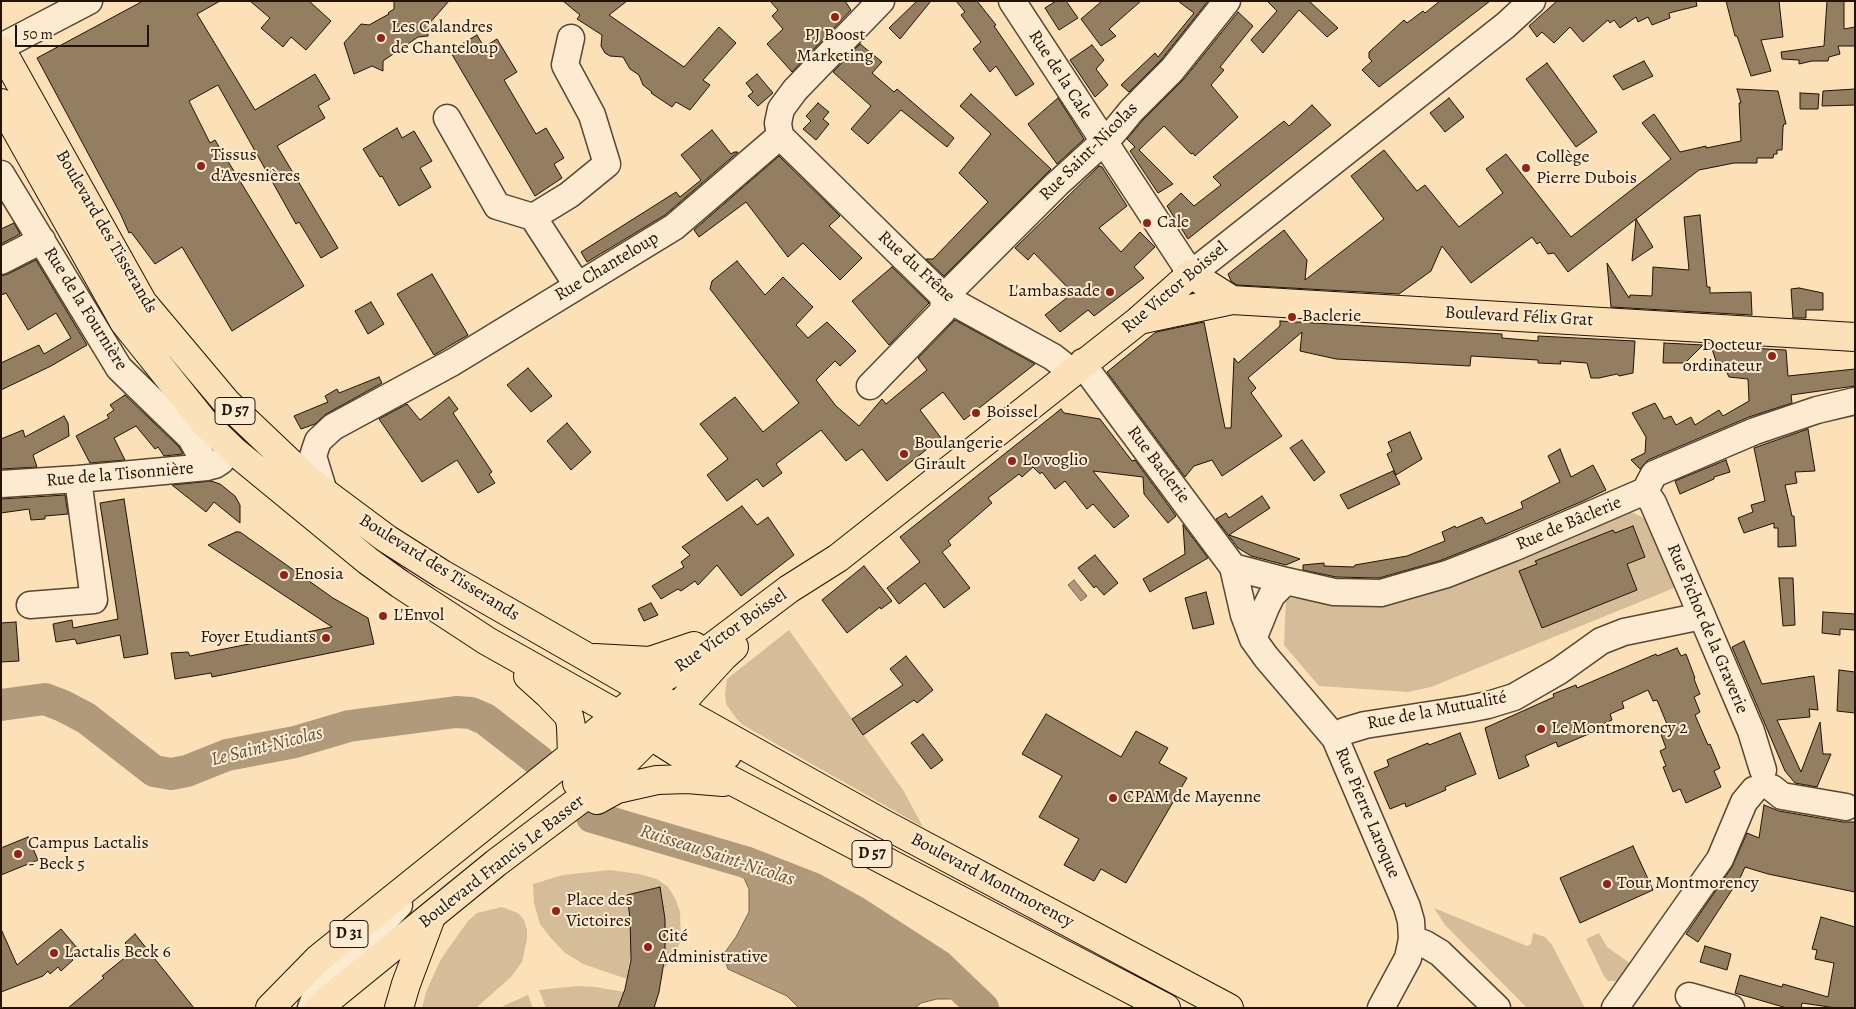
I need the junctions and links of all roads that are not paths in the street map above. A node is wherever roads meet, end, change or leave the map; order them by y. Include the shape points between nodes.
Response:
1 (89, 1) edge
2 (881, 1) edge
3 (1012, 1) edge
4 (1227, 1) edge
5 (1532, 1) edge
6 (571, 38) dead end
7 (1, 48) edge
8 (1, 103) edge
9 (447, 118) dead end
10 (780, 136) junction
11 (1104, 141) junction
12 (1, 174) edge
13 (533, 217) junction
14 (42, 240) junction
15 (1, 261) edge
16 (1191, 274) junction
17 (578, 285) junction
18 (944, 297) junction
19 (1232, 300) junction
20 (1138, 321) junction
21 (1855, 337) edge
22 (1078, 367) junction
23 (870, 386) dead end
24 (1855, 401) edge
25 (234, 451) junction
26 (207, 468) junction
27 (78, 479) junction
28 (1, 484) edge
29 (324, 492) junction
30 (1645, 492) junction
31 (817, 573) junction
32 (1236, 578) junction
33 (1279, 588) junction
34 (30, 605) dead end
35 (1702, 616) junction
36 (1253, 639) junction
37 (487, 641) junction
38 (588, 657) junction
39 (645, 714) junction
40 (1335, 738) junction
41 (572, 755) junction
42 (1763, 782) junction
43 (737, 784) junction
44 (1846, 808) dead end
45 (496, 863) junction
46 (431, 869) junction
47 (432, 916) junction
48 (1412, 939) junction
49 (1689, 996) dead end
50 (274, 1007) edge
51 (311, 1008) edge
52 (318, 1008) edge
53 (399, 1008) edge
54 (1166, 1008) edge
55 (1230, 1008) edge
56 (1381, 1008) edge
57 (1497, 1008) edge
58 (1615, 1008) edge
59 (1732, 1008) edge

1 - 7 street
2 - 10 street via 795,90 781,109
3 - 11 street, Rue de la Cale
4 - 11 street, Rue Saint-Nicolas via 1172,70
5 - 16 street, Rue Victor Boissel
6 - 13 street via 565,65 592,115 607,164 569,195
7 - 29 main road, Boulevard des Tisserands / D 57 via 143,303 227,404
8 - 25 main road, Boulevard des Tisserands / D 57 via 124,322 204,422
9 - 13 street via 497,206
10 - 17 street, Rue Chanteloup via 674,227
10 - 18 street, Rue du Frêne
11 - 16 street, Rue de la Cale
11 - 18 street, Rue Saint-Nicolas
12 - 14 street, Rue de la Fournière
13 - 17 street
14 - 15 street, Rue de la Fournière
14 - 26 street, Rue de la Fournière via 119,368 191,438
16 - 19 main road, Boulevard Félix Grat
16 - 20 main road, Rue Victor Boissel
17 - 29 street, Rue Chanteloup via 453,362 333,427 318,441 313,456
18 - 22 street, Rue du Frêne via 1053,357
18 - 23 street via 943,311
19 - 20 main road
19 - 21 main road, Boulevard Félix Grat
20 - 22 main road, Rue Victor Boissel
22 - 31 main road, Rue Victor Boissel
22 - 32 street, Rue Baclerie via 1089,373
24 - 30 street, Rue de Bâclerie via 1756,431 1654,474
25 - 26 street, Rue de la Tisonnière
25 - 37 main road, Boulevard des Tisserands / D 57 via 374,566
26 - 27 street, Rue de la Tisonnière
27 - 28 street, Rue de la Tisonnière
27 - 34 street via 94,600
29 - 38 main road, Boulevard des Tisserands / D 57 via 387,539 442,574
30 - 33 street, Rue de Bâclerie via 1447,574 1381,593
30 - 35 street, Rue Pichot de la Graverie via 1653,503
31 - 38 main road via 785,581 693,647 650,661
31 - 39 main road, Rue Victor Boissel via 796,596 724,656
31 - 39 main road, Rue Victor Boissel via 789,589 692,662 672,673
32 - 33 street
32 - 36 street, Rue Pierre Laroque
33 - 36 street
35 - 40 street, Rue de la Mutualité via 1624,632 1601,641 1514,697 1468,709 1365,725
35 - 42 street, Rue Pichot de la Graverie via 1751,731
36 - 40 street, Rue Pierre Laroque
37 - 39 main road via 598,684
37 - 41 main road via 569,716
38 - 39 main road, Boulevard des Tisserands / D 57
39 - 41 main road, Boulevard Francis Le Basser
39 - 43 main road, Boulevard Montmorency / D 57
39 - 45 main road
39 - 55 main road, Boulevard Montmorency / D 57 via 817,785
40 - 48 street, Rue Pierre Laroque via 1407,906
41 - 46 main road, Boulevard Francis Le Basser / D 31
42 - 44 street via 1782,796
42 - 58 street via 1744,802 1720,859
43 - 45 main road via 657,780 617,789
43 - 54 main road, Boulevard Montmorency / D 57
45 - 47 main road, Boulevard Francis Le Basser / D 31
46 - 50 main road, Boulevard Francis Le Basser / D 31 via 318,959
46 - 51 street, Boulevard Francis Le Basser via 373,933 322,978
47 - 52 main road, Boulevard Francis Le Basser / D 31
47 - 53 main road
48 - 56 street, Rue Pierre Laroque via 1408,958
48 - 57 street via 1440,953
49 - 59 street

